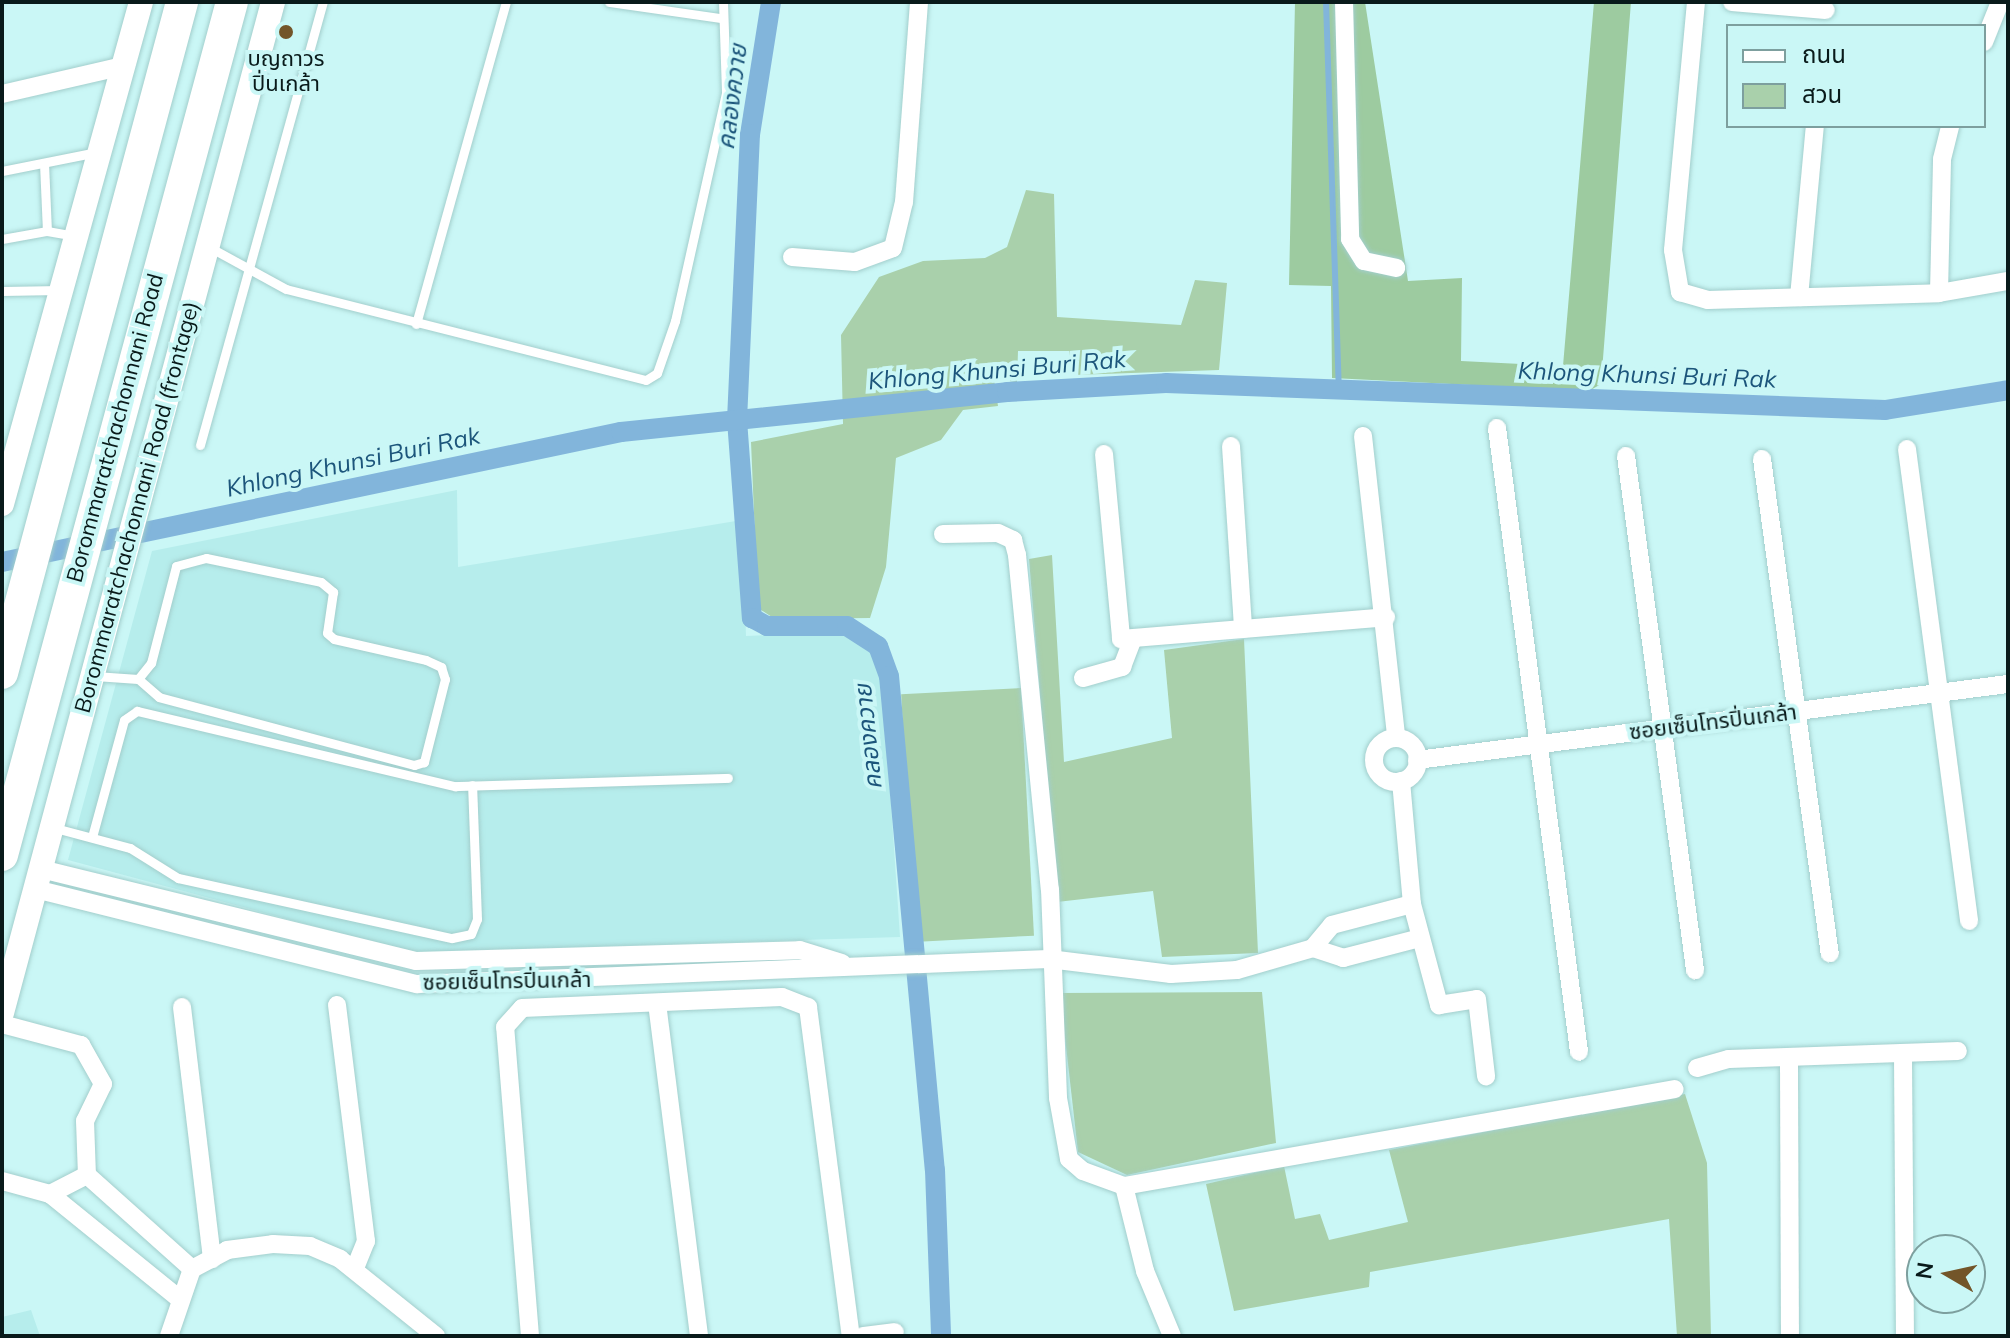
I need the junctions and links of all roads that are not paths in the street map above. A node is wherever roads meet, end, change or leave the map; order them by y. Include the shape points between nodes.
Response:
1 (141, 2) edge
2 (182, 2) edge
3 (232, 2) edge
4 (273, 2) edge
5 (323, 2) edge
6 (506, 2) edge
7 (609, 2) edge
8 (723, 2) edge
9 (919, 2) edge
10 (1344, 2) edge
11 (1696, 2) edge
12 (1732, 2) edge
13 (2000, 2) edge
14 (664, 4) edge
15 (652, 6) edge
16 (1826, 13) edge
17 (720, 18) junction
18 (1986, 37) edge
19 (123, 66) junction
20 (2, 94) edge
21 (1815, 128) edge
22 (1950, 128) edge
23 (99, 151) junction
24 (44, 163) junction
25 (2, 171) edge
26 (47, 231) junction
27 (75, 236) junction
28 (2, 239) edge
29 (207, 246) junction
30 (792, 257) dead end
31 (1396, 268) dead end
32 (247, 271) junction
33 (2008, 281) edge
34 (60, 290) junction
35 (2, 291) edge
36 (1939, 293) junction
37 (1799, 297) junction
38 (416, 324) junction
39 (1497, 428) dead end
40 (1363, 436) dead end
41 (200, 445) dead end
42 (1231, 446) dead end
43 (1907, 449) dead end
44 (1104, 454) dead end
45 (1626, 456) dead end
46 (1762, 459) dead end
47 (2, 504) edge
48 (943, 534) dead end
49 (1386, 617) junction
50 (1243, 629) junction
51 (1131, 643) junction
52 (2, 673) edge
53 (92, 676) junction
54 (1083, 678) dead end
55 (138, 679) junction
56 (2008, 684) edge
57 (1939, 694) junction
58 (1797, 712) junction
59 (1663, 729) junction
60 (1396, 737) junction
61 (1539, 745) junction
62 (1417, 760) junction
63 (728, 778) dead end
64 (1401, 781) junction
65 (472, 785) junction
66 (51, 827) junction
67 (92, 837) junction
68 (2, 855) edge
69 (38, 879) junction
70 (1412, 904) junction
71 (1969, 921) dead end
72 (1420, 938) junction
73 (1313, 948) junction
74 (1830, 953) dead end
75 (1049, 959) junction
76 (1695, 970) dead end
77 (657, 1003) junction
78 (337, 1005) dead end
79 (182, 1007) dead end
80 (2, 1013) edge
81 (2, 1024) edge
82 (1958, 1051) dead end
83 (1579, 1052) dead end
84 (1903, 1056) junction
85 (1789, 1062) junction
86 (1697, 1068) dead end
87 (1486, 1076) dead end
88 (1675, 1089) dead end
89 (87, 1175) junction
90 (2, 1181) edge
91 (1124, 1186) junction
92 (50, 1194) junction
93 (212, 1259) junction
94 (192, 1269) junction
95 (354, 1270) junction
96 (177, 1297) junction
97 (895, 1332) dead end
98 (169, 1336) edge
99 (436, 1336) edge
100 (530, 1336) edge
101 (699, 1336) edge
102 (851, 1336) edge
103 (863, 1336) edge
104 (1172, 1336) edge
105 (1790, 1336) edge
106 (1905, 1336) edge

1 - 19 main road
2 - 52 highway
3 - 68 highway, Borommaratchachonnani Road
4 - 29 main road, Borommaratchachonnani Road (frontage)
5 - 32 lane
6 - 38 lane
7 - 15 lane
8 - 17 lane
9 - 30 street via 904,202 893,248 855,262
10 - 31 street via 1350,239 1364,261
11 - 37 street via 1674,277 1680,292 1708,300
12 - 16 street
13 - 18 street
14 - 15 lane
14 - 17 lane
17 - 38 lane via 726,92 657,373 634,380
19 - 20 street
19 - 23 main road
21 - 37 street
22 - 36 street via 1942,159
23 - 24 lane
23 - 27 main road
24 - 25 lane
24 - 26 lane
26 - 27 lane
26 - 28 lane
27 - 34 main road
29 - 32 lane
29 - 53 main road, Borommaratchachonnani Road (frontage)
32 - 38 lane via 286,289
32 - 41 lane
33 - 36 street
34 - 35 lane
34 - 47 main road
36 - 37 street
39 - 61 street
40 - 49 street
42 - 50 street
43 - 57 street
44 - 51 street via 1117,621 1121,639
45 - 59 street
46 - 58 street
48 - 75 street via 998,533 1013,540 1017,555 1050,889
49 - 50 street
49 - 60 street
50 - 51 street
51 - 54 street via 1122,667
53 - 55 lane
53 - 66 main road, Borommaratchachonnani Road (frontage)
55 - 55 lane via 151,663 176,566 206,558 321,582 333,592 327,633 334,639 426,660 441,667 445,679 424,762 414,765 159,697
56 - 57 street, ซอยเซ็นโทรปิ่นเกล้า
57 - 58 street, ซอยเซ็นโทรปิ่นเกล้า
57 - 71 street
58 - 59 street, ซอยเซ็นโทรปิ่นเกล้า
58 - 74 street
59 - 61 street, ซอยเซ็นโทรปิ่นเกล้า
59 - 76 street
60 - 62 street via 1414,747
60 - 64 street via 1382,742 1374,762 1381,776
61 - 62 street, ซอยเซ็นโทรปิ่นเกล้า
61 - 83 street
62 - 64 street
63 - 65 lane
64 - 70 street
65 - 67 lane via 137,711 124,720
65 - 67 lane via 477,919 471,934 452,938 178,878 130,848
66 - 67 lane
66 - 69 main road, Borommaratchachonnani Road (frontage)
69 - 75 street, ซอยเซ็นโทรปิ่นเกล้า via 416,961 800,950 844,964
69 - 80 main road, Borommaratchachonnani Road (frontage)
70 - 72 street
70 - 73 street, ซอยเซ็นโทรปิ่นเกล้า via 1332,925
72 - 73 street, ซอยเซ็นโทรปิ่นเกล้า via 1343,958
72 - 87 street via 1439,1005 1477,999
73 - 75 street, ซอยเซ็นโทรปิ่นเกล้า via 1237,970 1171,974
75 - 91 street via 1069,1159
77 - 100 street via 522,1008 505,1027
77 - 101 street
77 - 102 street via 782,997 808,1007
78 - 95 street via 366,1241
79 - 93 street
81 - 89 street via 81,1045 96,1061 103,1084 85,1121
82 - 84 street
84 - 85 street
84 - 106 street
85 - 86 street via 1729,1059
85 - 105 street
88 - 91 street
89 - 92 street
89 - 94 street
90 - 92 street
91 - 104 street via 1145,1271
92 - 96 street
93 - 94 street
93 - 95 street via 273,1244 310,1246
94 - 96 street
95 - 99 street
96 - 98 street
97 - 103 street

